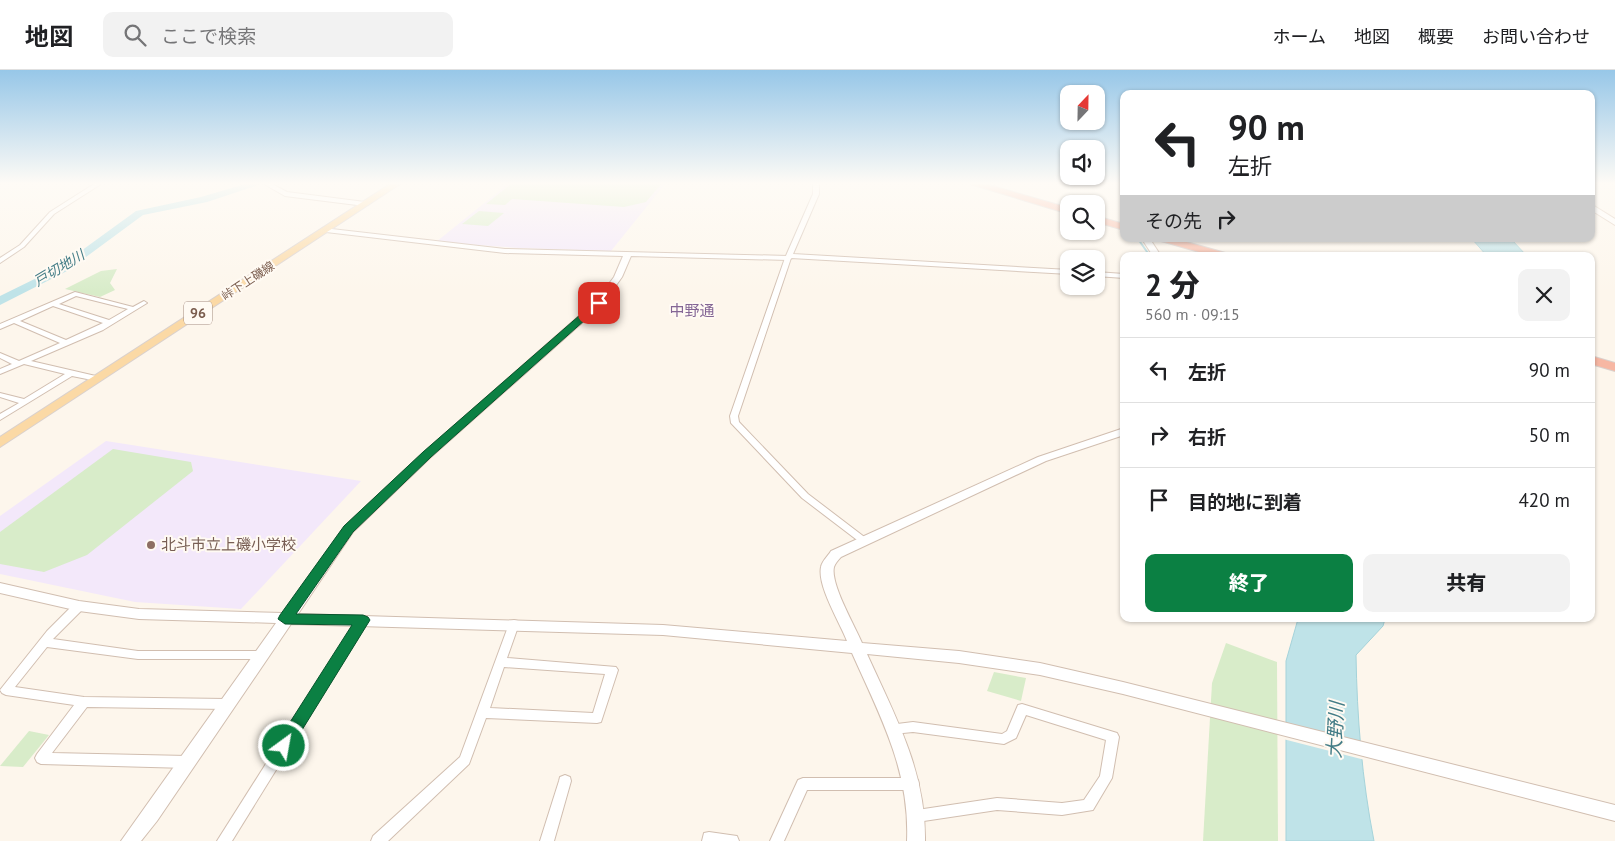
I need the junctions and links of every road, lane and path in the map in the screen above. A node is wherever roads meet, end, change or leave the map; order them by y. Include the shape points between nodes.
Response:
1 (46, 220) edge
2 (341, 220) edge
3 (805, 220) edge
4 (1105, 222) edge
5 (1120, 226) edge
6 (326, 230) junction
7 (1176, 242) edge
8 (1211, 252) edge
9 (628, 254) junction
10 (789, 257) junction
11 (0, 262) edge
12 (1060, 272) edge
13 (1105, 275) edge
14 (1120, 276) edge
15 (144, 303) dead end
16 (53, 304) junction
17 (134, 309) junction
18 (14, 321) junction
19 (110, 323) junction
20 (0, 327) edge
21 (67, 342) junction
22 (0, 355) edge
23 (1595, 361) edge
24 (21, 363) junction
25 (1615, 367) edge
26 (0, 372) edge
27 (71, 373) junction
28 (97, 379) junction
29 (0, 396) edge
30 (26, 402) junction
31 (0, 418) edge
32 (1120, 432) edge
33 (1, 443) edge
34 (864, 541) junction
35 (0, 588) edge
36 (79, 606) junction
37 (285, 619) junction
38 (363, 620) junction
39 (514, 624) junction
40 (45, 642) junction
41 (858, 647) junction
42 (261, 655) junction
43 (502, 662) junction
44 (2, 690) edge
45 (84, 702) junction
46 (226, 704) junction
47 (483, 714) junction
48 (893, 729) junction
49 (187, 762) junction
50 (565, 781) dead end
51 (913, 784) junction
52 (1615, 813) edge
53 (917, 816) junction
54 (130, 841) edge
55 (224, 841) edge
56 (378, 841) edge
57 (547, 841) edge
58 (708, 841) edge
59 (732, 841) edge
60 (777, 841) edge
61 (916, 841) edge

1 - 11 street via 22,246
2 - 6 main road, 峠下上磯線 / 96
3 - 10 street
4 - 5 highway
6 - 9 street via 505,251
6 - 28 main road, 峠下上磯線 / 96
7 - 8 highway
9 - 10 street
9 - 37 street via 618,277 599,303 427,455 349,529
10 - 12 street
10 - 34 street via 734,416 735,423 805,496
13 - 14 street
15 - 17 street
16 - 17 street via 76,294
16 - 18 street
16 - 19 street
17 - 19 street
18 - 20 street
18 - 21 street
19 - 21 street
21 - 24 street
22 - 24 street
23 - 25 highway
24 - 26 street
24 - 27 street
27 - 28 street
27 - 30 street
28 - 33 main road, 峠下上磯線 / 96
29 - 30 street
30 - 31 street
32 - 34 street via 1042,459
34 - 41 street via 836,554 828,565 827,573 830,587
35 - 36 street
36 - 37 street via 139,614
36 - 40 street
37 - 38 street
37 - 42 street
38 - 39 street
38 - 55 street
39 - 41 street via 663,630
39 - 43 street
40 - 42 street via 138,655
40 - 44 street
41 - 48 street
41 - 52 street via 1040,669
42 - 46 street
43 - 47 street
43 - 47 street via 612,670 597,718
44 - 45 street
45 - 46 street
45 - 49 street via 40,758
46 - 49 street
47 - 56 street via 465,760
48 - 51 street
48 - 53 street via 913,727 1004,739 1012,734 1022,709 1113,737 1106,778 1088,806 1062,809 997,804
49 - 54 street
50 - 57 street
51 - 53 street
51 - 60 street via 803,784
53 - 61 street
58 - 59 street via 709,838

